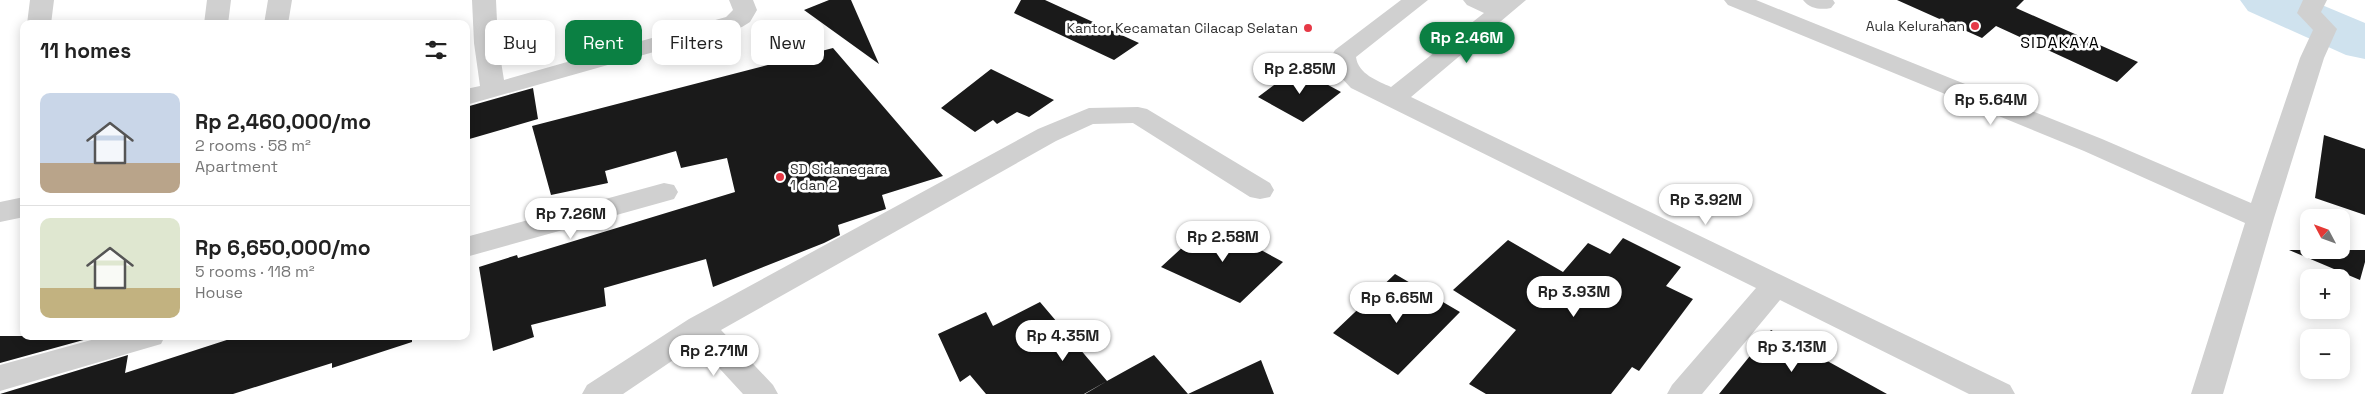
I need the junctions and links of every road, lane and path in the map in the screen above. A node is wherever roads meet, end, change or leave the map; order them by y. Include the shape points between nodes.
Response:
1 (42, 0) edge
2 (219, 0) edge
3 (280, 0) edge
4 (484, 0) edge
5 (741, 0) edge
6 (1416, 0) edge
7 (1475, 0) edge
8 (1736, 0) edge
9 (1507, 6) edge
10 (2316, 14) edge
11 (39, 20) edge
12 (216, 20) edge
13 (277, 20) edge
14 (493, 91) junction
15 (470, 96) edge
16 (1395, 98) junction
17 (1260, 190) dead end
18 (664, 192) dead end
19 (20, 208) edge
20 (0, 212) edge
21 (2260, 218) junction
22 (470, 247) edge
23 (1776, 285) junction
24 (700, 328) junction
25 (136, 340) edge
26 (0, 378) edge
27 (598, 394) edge
28 (762, 394) edge
29 (1683, 394) edge
30 (1999, 394) edge
31 (2207, 394) edge

1 - 11 street
2 - 12 street
3 - 13 street
4 - 14 street
5 - 14 street via 745,10 742,17 734,22
6 - 16 street via 1344,56 1345,66 1360,82
7 - 9 street
8 - 21 street via 2093,145
9 - 16 street
10 - 21 street via 2312,58
14 - 15 street
16 - 23 street
17 - 24 street via 1138,115 1089,116 1046,135
18 - 22 street
19 - 20 street
21 - 31 street
23 - 29 street
23 - 30 street
24 - 27 street
24 - 28 street
25 - 26 street

